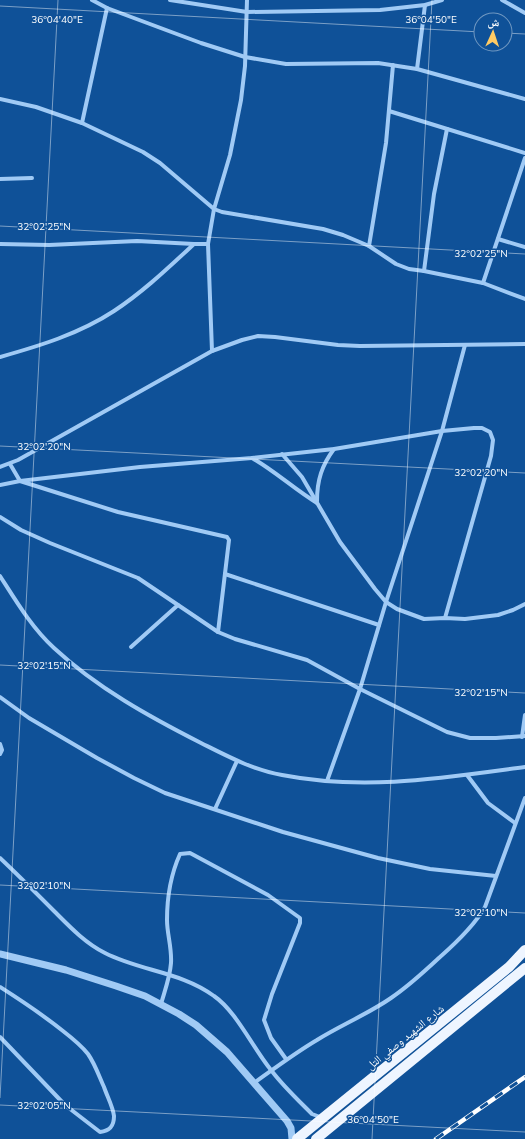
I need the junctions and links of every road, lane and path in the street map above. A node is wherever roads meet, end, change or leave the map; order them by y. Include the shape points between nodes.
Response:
1 (92, 0) edge
2 (170, 0) edge
3 (247, 0) edge
4 (442, 0) edge
5 (502, 0) edge
6 (425, 4) junction
7 (107, 8) junction
8 (248, 12) junction
9 (525, 13) edge
10 (245, 57) junction
11 (393, 65) junction
12 (417, 69) junction
13 (0, 99) edge
14 (525, 99) edge
15 (389, 111) junction
16 (82, 123) junction
17 (447, 129) junction
18 (525, 153) edge
19 (525, 158) edge
20 (0, 178) edge
21 (32, 178) dead end
22 (214, 209) junction
23 (498, 239) junction
24 (0, 244) edge
25 (194, 244) junction
26 (208, 244) junction
27 (368, 246) junction
28 (525, 247) edge
29 (424, 271) junction
30 (483, 283) junction
31 (525, 299) edge
32 (525, 344) edge
33 (465, 345) junction
34 (212, 351) junction
35 (0, 357) edge
36 (442, 431) junction
37 (334, 449) junction
38 (282, 454) junction
39 (252, 458) junction
40 (10, 464) junction
41 (0, 467) edge
42 (20, 481) junction
43 (0, 485) edge
44 (317, 503) junction
45 (0, 517) edge
46 (225, 574) junction
47 (0, 576) edge
48 (386, 602) junction
49 (525, 604) edge
50 (178, 605) junction
51 (445, 618) junction
52 (379, 625) junction
53 (218, 632) junction
54 (131, 647) dead end
55 (360, 689) junction
56 (0, 697) edge
57 (525, 715) edge
58 (523, 736) edge
59 (0, 744) edge
60 (0, 754) edge
61 (237, 761) junction
62 (525, 767) edge
63 (467, 775) junction
64 (327, 781) junction
65 (525, 798) edge
66 (216, 809) junction
67 (515, 823) junction
68 (0, 858) edge
69 (496, 876) junction
70 (525, 950) edge
71 (0, 954) edge
72 (525, 968) edge
73 (170, 976) junction
74 (0, 987) edge
75 (161, 1004) junction
76 (0, 1037) edge
77 (286, 1059) junction
78 (271, 1070) junction
79 (254, 1083) junction
80 (324, 1118) junction
81 (292, 1139) edge
82 (297, 1139) edge
83 (316, 1139) edge

1 - 7 street
2 - 8 street
3 - 8 street
4 - 6 street
5 - 9 street
6 - 8 street via 380,10
6 - 12 street
7 - 10 street
7 - 16 street
8 - 10 street
10 - 11 street via 286,64
10 - 22 street via 242,100 230,155
11 - 12 street
11 - 15 street
12 - 14 street
13 - 16 street via 36,107
15 - 17 street
15 - 27 street
16 - 22 street via 143,152 160,163
17 - 18 street
17 - 29 street via 434,194
19 - 23 street
20 - 21 street
22 - 26 street
22 - 27 street via 231,215 323,229
23 - 28 street
23 - 30 street
24 - 25 street
25 - 26 street
25 - 35 street via 139,293 113,312 78,331
26 - 34 street
27 - 29 street via 396,264
29 - 30 street
30 - 31 street
32 - 33 street
33 - 34 street via 353,346 258,336
33 - 36 street
34 - 40 street
36 - 37 street
36 - 48 street
36 - 51 street via 482,428 490,432 493,440 492,456
37 - 38 street
37 - 44 street via 320,474
38 - 39 street
38 - 44 street via 302,477
39 - 42 street via 140,466
39 - 44 street
40 - 41 street
40 - 42 street
42 - 43 street
42 - 46 street via 118,512 225,536 229,540
44 - 48 street via 340,542
45 - 50 street via 50,543 138,578
46 - 52 street
46 - 53 street
47 - 61 street via 34,626 54,648 77,667 164,724
48 - 51 street via 397,609 424,618
48 - 52 street
49 - 51 street via 513,610 481,618
50 - 53 street
50 - 54 street
52 - 55 street
53 - 55 street via 307,660
55 - 58 street via 456,735 483,738
55 - 64 street
56 - 66 street via 29,718 134,778 165,792
57 - 58 street
59 - 60 street
61 - 64 street via 282,775
61 - 66 street
62 - 63 street
63 - 64 street via 387,783
63 - 67 street via 488,804
65 - 67 street
66 - 69 street via 283,832 378,858 430,869
67 - 69 street
68 - 73 street via 89,943 122,961
69 - 77 street via 480,915 451,948 370,1012
70 - 80 main road, شارع الشهيد وصفي التل via 510,967
71 - 75 street via 66,970 145,996
72 - 83 main road
73 - 75 street
73 - 77 street via 167,920 172,876 180,854 190,852 268,895 300,918 264,1020 271,1038
73 - 78 street via 202,987 228,1008
74 - 76 street via 57,1026 88,1054 114,1114 111,1128 107,1132 100,1132 65,1105
75 - 79 street via 212,1038
77 - 78 street
78 - 79 street
78 - 80 street via 312,1114
79 - 81 street via 287,1121
80 - 82 main road, شارع الشهيد وصفي التل

